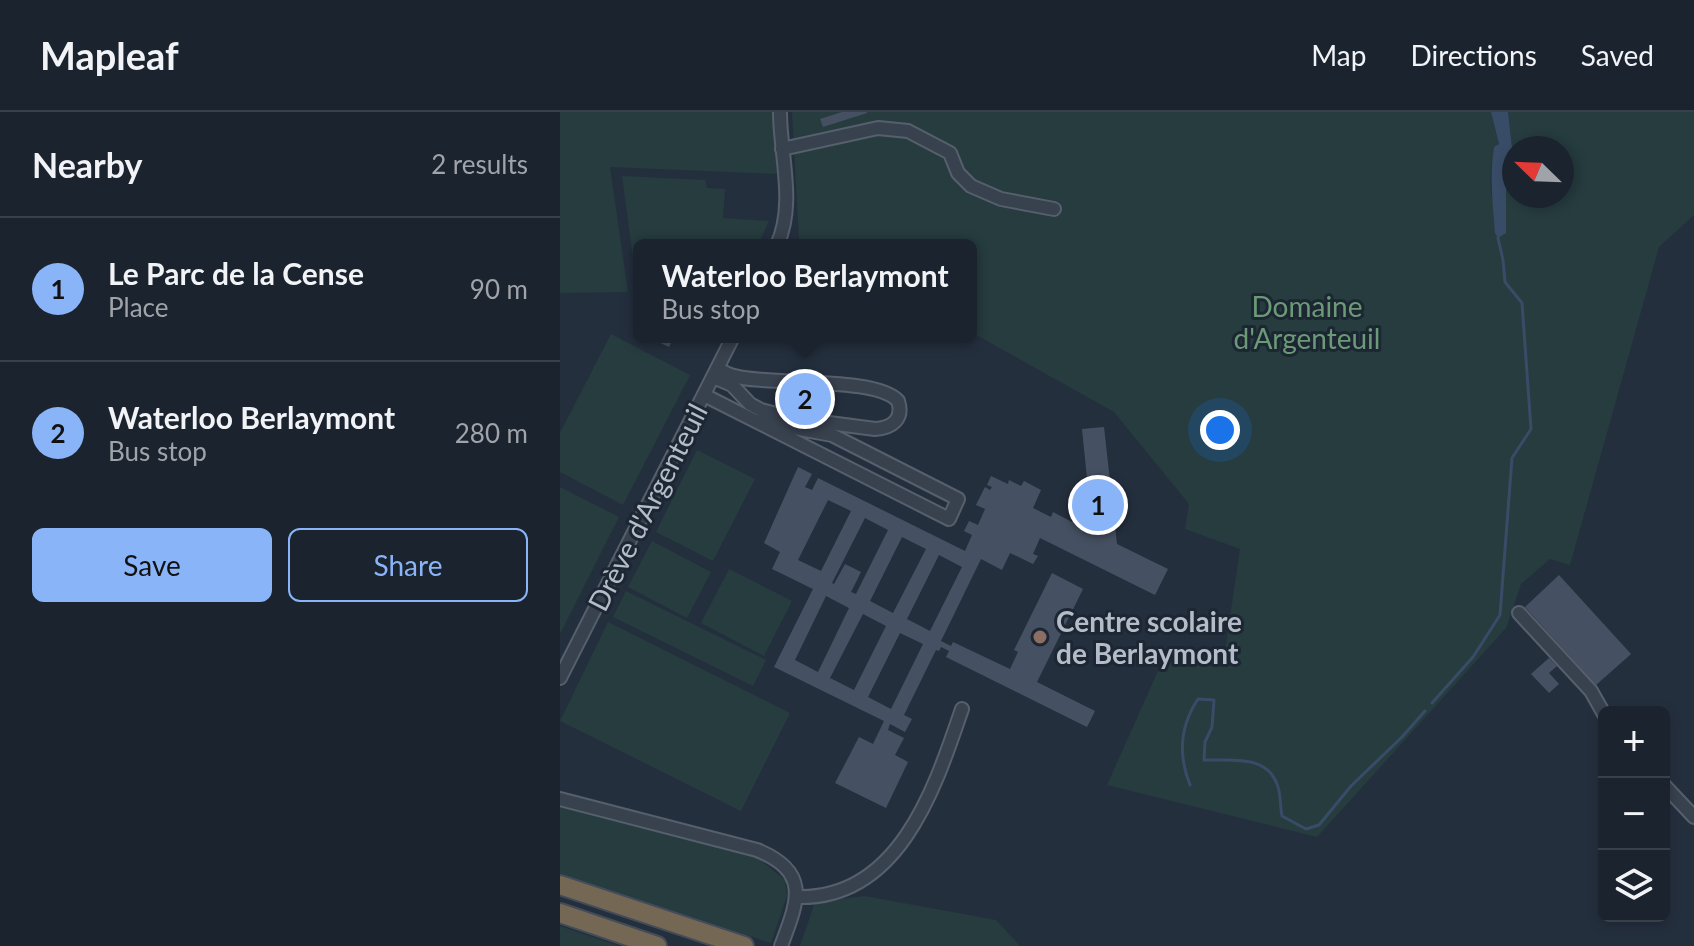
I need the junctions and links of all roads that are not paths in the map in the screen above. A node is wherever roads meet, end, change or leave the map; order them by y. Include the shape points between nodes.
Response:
1 (780, 112) edge
2 (782, 149) junction
3 (1054, 209) dead end
4 (779, 239) edge
5 (730, 343) edge
6 (715, 373) junction
7 (704, 395) junction
8 (756, 421) junction
9 (839, 439) junction
10 (829, 458) junction
11 (1519, 613) dead end
12 (560, 678) edge
13 (1599, 706) edge
14 (962, 709) dead end
15 (1670, 791) edge
16 (560, 799) edge
17 (1694, 817) edge
18 (560, 885) edge
19 (797, 897) junction
20 (560, 913) edge
21 (657, 946) edge
22 (744, 946) edge
23 (781, 946) edge

1 - 2 street
2 - 3 street via 878,128 908,131 950,153 971,186 1001,199
2 - 4 street via 786,211
5 - 6 street, Drève d'Argenteuil
6 - 6 street via 885,392 898,401 899,416 886,429 783,416 750,404
6 - 7 street, Drève d'Argenteuil
7 - 8 street
7 - 12 street, Drève d'Argenteuil
8 - 9 street
8 - 10 street
9 - 10 street via 840,452
9 - 10 street via 958,499 949,519
11 - 13 street
14 - 19 street via 928,801 894,851 857,883 836,893
15 - 17 street
16 - 19 street via 773,856 786,866
18 - 22 highway
19 - 23 street
20 - 21 highway

